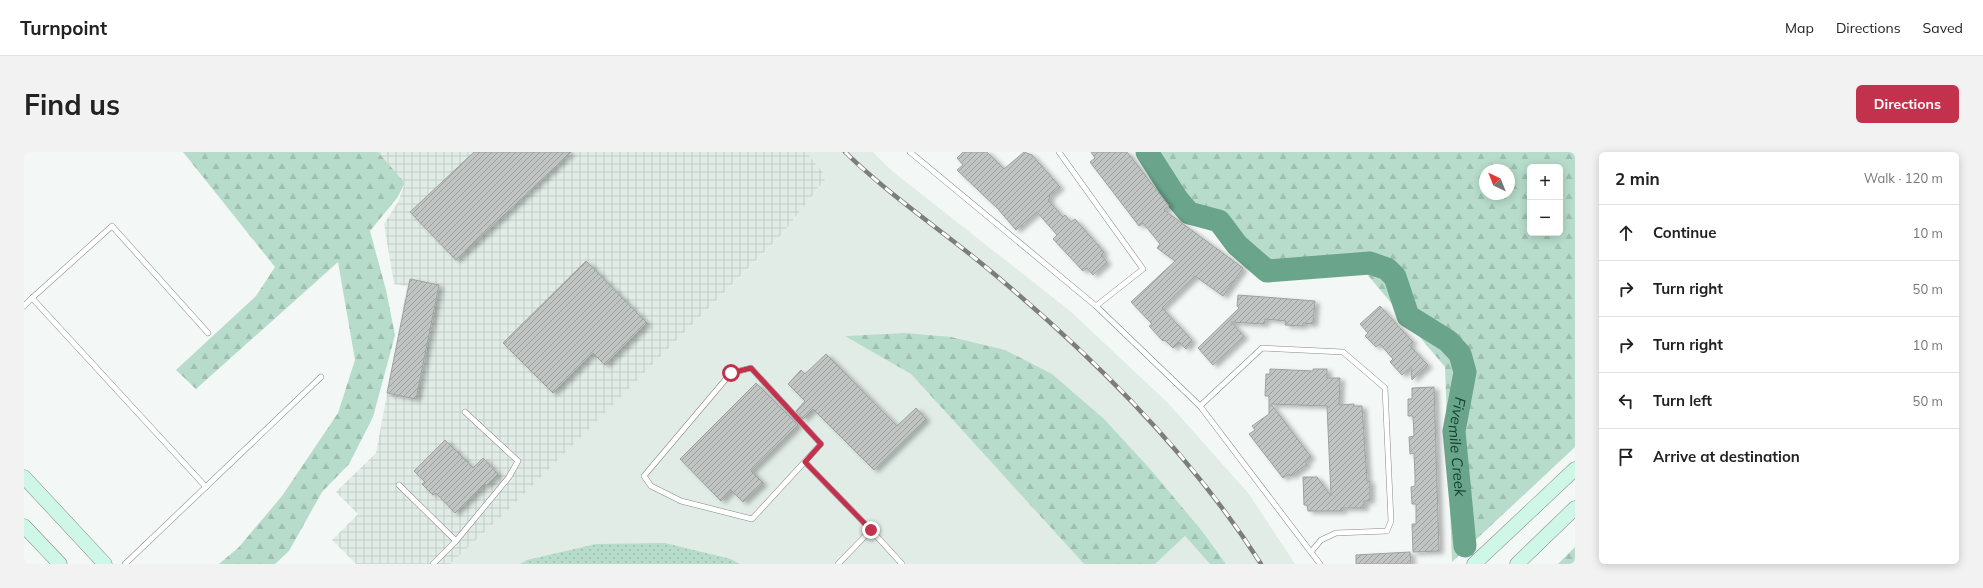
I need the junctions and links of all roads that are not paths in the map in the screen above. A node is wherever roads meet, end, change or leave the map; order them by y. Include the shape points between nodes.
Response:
1 (910, 152) edge
2 (1060, 152) edge
3 (32, 298) junction
4 (24, 306) edge
5 (1096, 306) junction
6 (208, 333) dead end
7 (321, 377) dead end
8 (1200, 406) junction
9 (465, 412) dead end
10 (805, 462) junction
11 (1575, 469) edge
12 (24, 477) edge
13 (399, 485) dead end
14 (206, 487) junction
15 (1575, 508) edge
16 (24, 526) edge
17 (871, 530) junction
18 (456, 541) junction
19 (1311, 552) junction
20 (60, 564) edge
21 (105, 564) edge
22 (125, 564) edge
23 (433, 564) edge
24 (838, 564) edge
25 (902, 564) edge
26 (1320, 564) edge
27 (1474, 564) edge
28 (1517, 564) edge

1 - 5 lane
2 - 5 lane via 1143,269
3 - 4 lane
3 - 6 lane via 112,226
3 - 14 lane
5 - 8 lane
7 - 14 lane
8 - 19 lane
8 - 19 lane via 1262,348 1343,352 1384,388 1391,521 1387,531 1336,533 1321,540
9 - 18 lane via 518,461 509,477
10 - 10 lane via 821,444 751,368 731,373 644,476 651,486 681,501 752,519
10 - 17 lane
11 - 27 main road
12 - 21 main road
13 - 18 lane
14 - 22 lane
15 - 28 main road
16 - 20 main road
17 - 24 lane
17 - 25 lane
18 - 23 lane
19 - 26 lane

